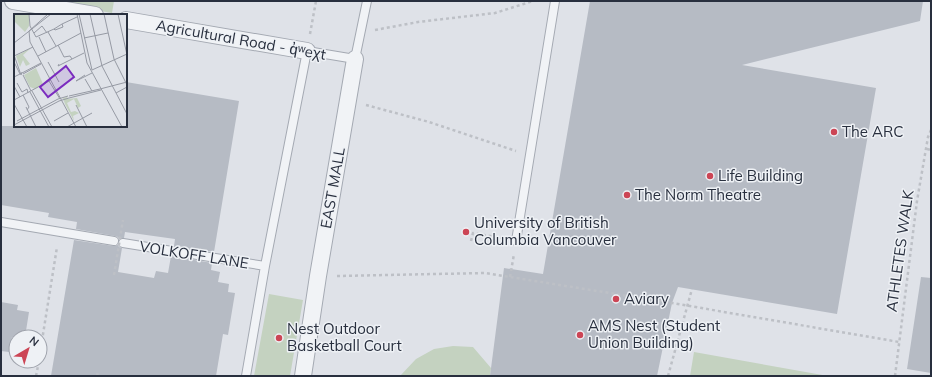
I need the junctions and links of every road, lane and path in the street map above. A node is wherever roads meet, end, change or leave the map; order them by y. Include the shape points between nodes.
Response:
1 (13, 1) edge
2 (316, 1) edge
3 (367, 1) edge
4 (533, 1) edge
5 (555, 1) edge
6 (89, 14) edge
7 (127, 20) edge
8 (361, 33) junction
9 (307, 51) junction
10 (355, 59) junction
11 (348, 100) junction
12 (931, 130) edge
13 (930, 137) edge
14 (926, 149) junction
15 (931, 150) edge
16 (530, 157) junction
17 (123, 220) dead end
18 (1, 222) edge
19 (59, 232) junction
20 (471, 241) dead end
21 (516, 241) junction
22 (114, 242) dead end
23 (123, 243) dead end
24 (264, 266) junction
25 (114, 275) dead end
26 (318, 276) junction
27 (510, 277) junction
28 (692, 290) dead end
29 (688, 306) junction
30 (44, 329) edge
31 (899, 342) junction
32 (246, 376) edge
33 (303, 376) edge
34 (668, 376) edge
35 (895, 376) edge

1 - 6 street
2 - 9 path
3 - 8 lane, EAST MALL
4 - 8 path via 496,13 418,22
5 - 16 lane
7 - 9 street, Agricultural Road - q̓ʷeχt
8 - 10 lane, EAST MALL
9 - 10 lane, Agricultural Road - q̓ʷeχt
9 - 24 lane
10 - 11 street, EAST MALL
11 - 16 path via 429,122
11 - 26 street, EAST MALL
12 - 13 path, ATHLETES WALK
13 - 14 path, ATHLETES WALK
14 - 15 path
14 - 31 path, ATHLETES WALK
16 - 21 lane
17 - 25 path, bridge
18 - 19 lane
19 - 22 lane
19 - 30 path
20 - 21 path via 473,233
21 - 27 path
23 - 24 lane, VOLKOFF LANE
24 - 32 lane
26 - 27 path via 485,273
26 - 33 street, EAST MALL
27 - 29 path
28 - 29 path
29 - 31 path
29 - 34 path
31 - 35 path, ATHLETES WALK

